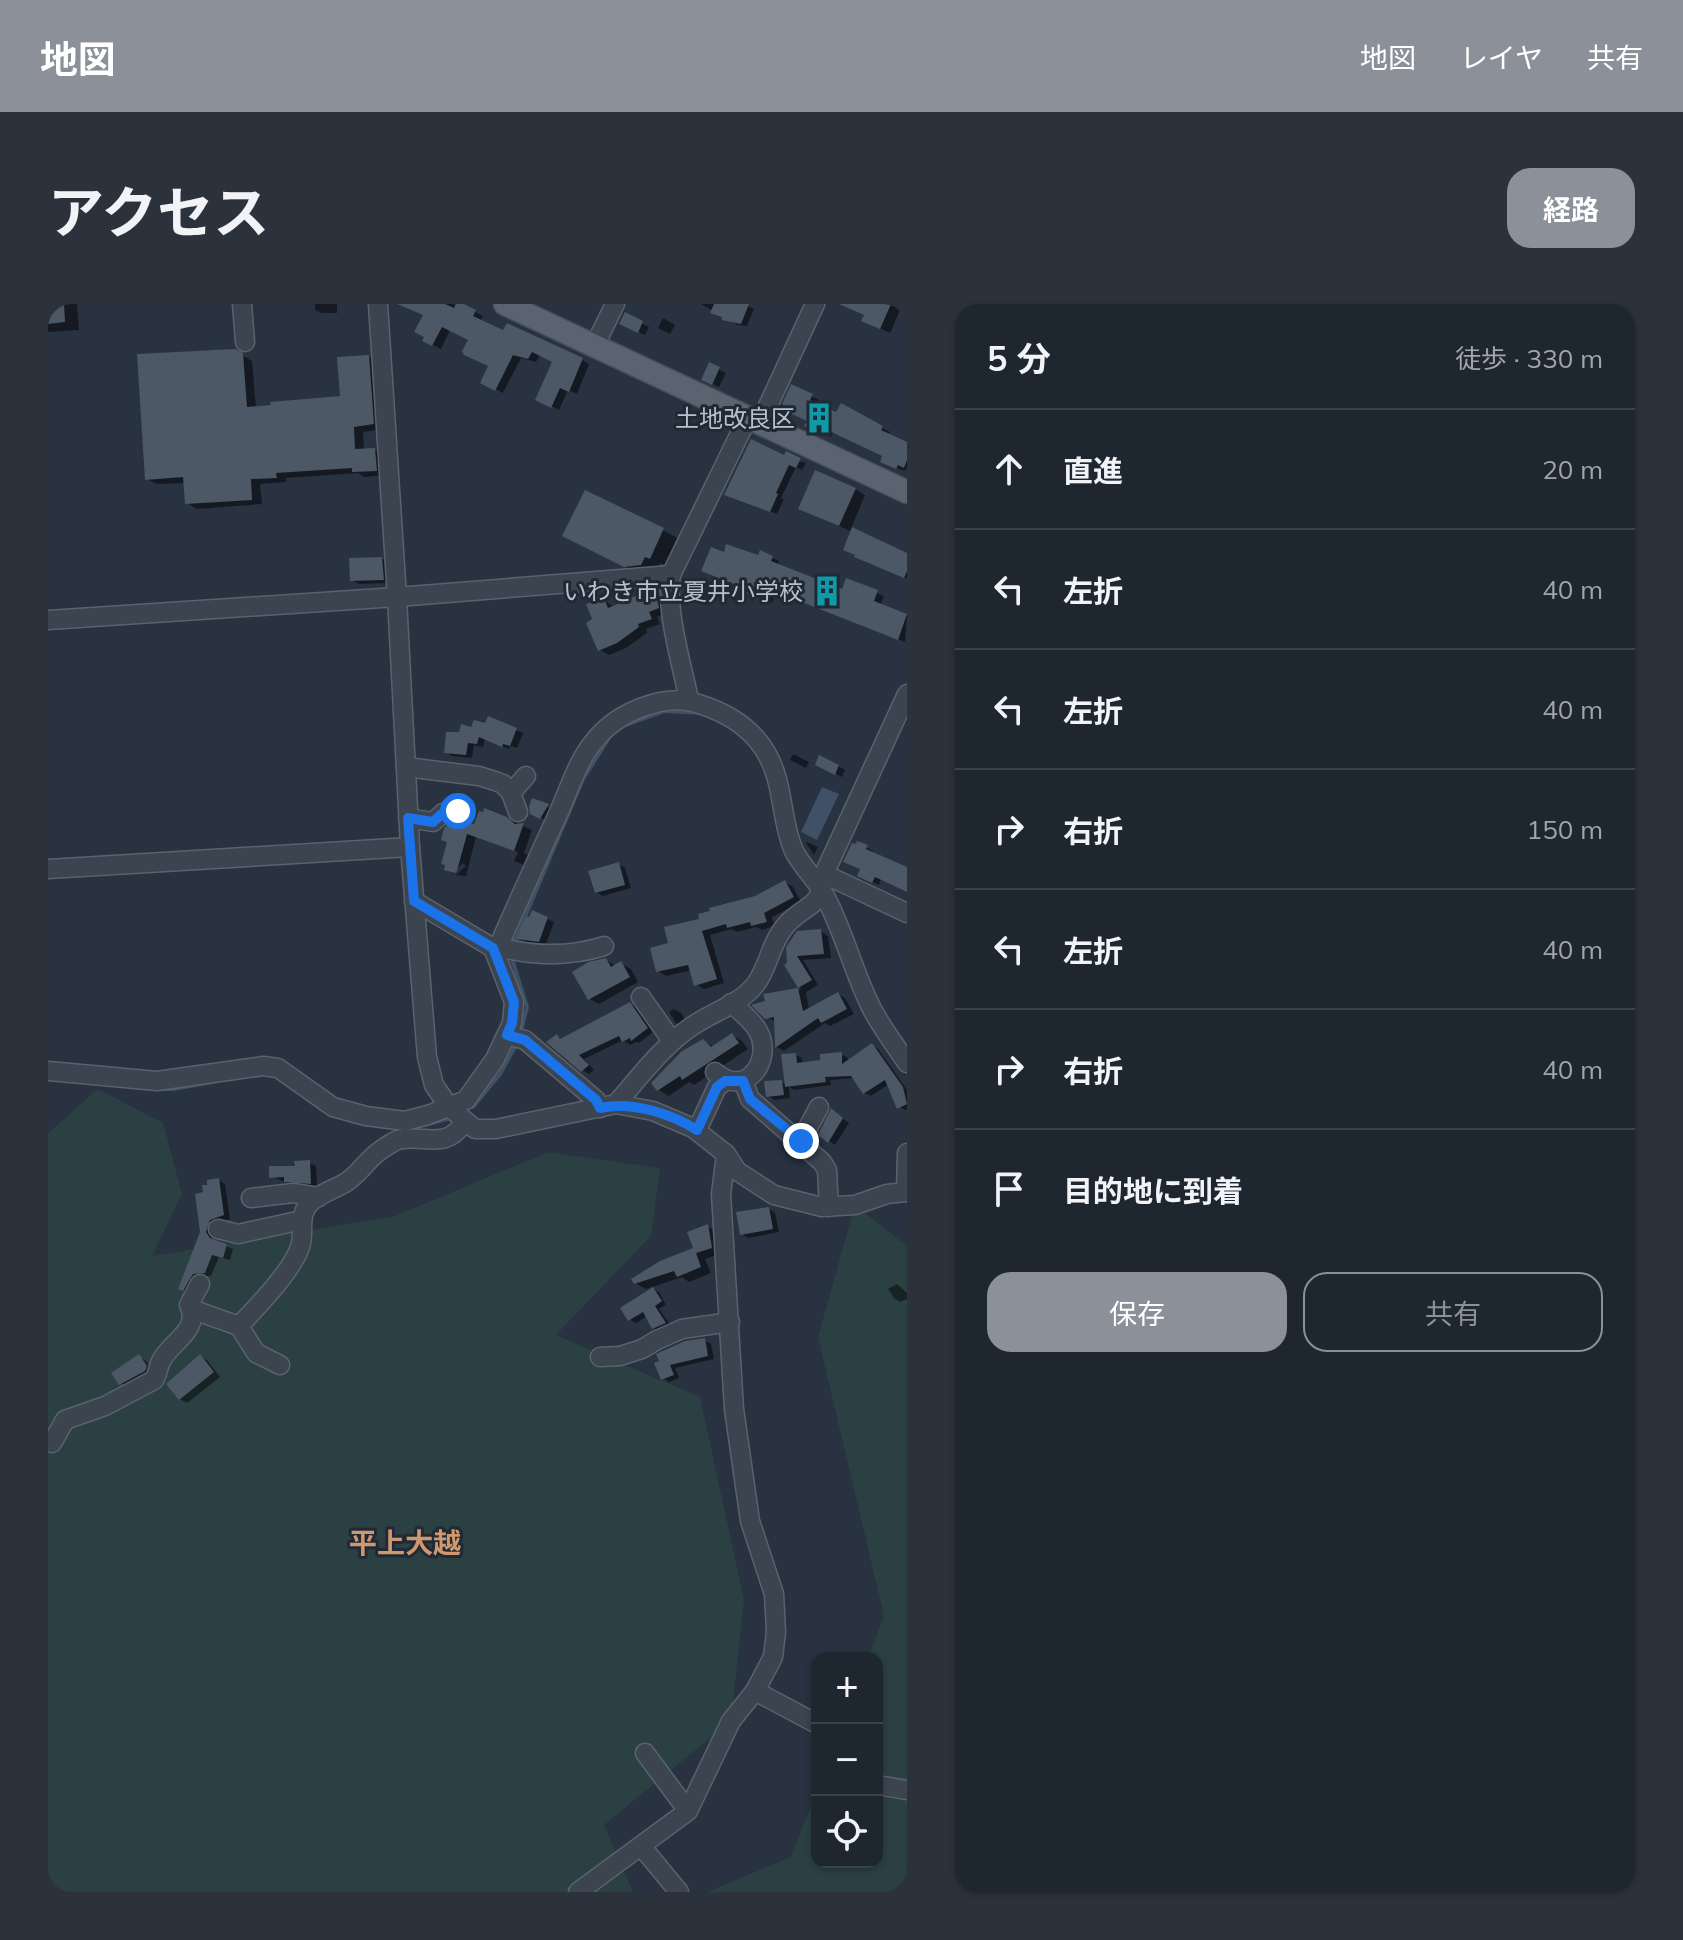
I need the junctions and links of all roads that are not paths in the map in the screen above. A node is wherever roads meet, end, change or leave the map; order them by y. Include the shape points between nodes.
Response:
1 (242, 304) edge
2 (378, 304) edge
3 (505, 304) edge
4 (615, 304) edge
5 (815, 304) edge
6 (245, 342) dead end
7 (595, 345) junction
8 (754, 420) junction
9 (907, 492) edge
10 (671, 575) junction
11 (397, 597) junction
12 (48, 620) edge
13 (907, 694) edge
14 (689, 700) junction
15 (406, 767) junction
16 (526, 776) dead end
17 (511, 793) junction
18 (458, 811) dead end
19 (518, 812) dead end
20 (408, 818) junction
21 (410, 847) junction
22 (48, 869) edge
23 (821, 891) junction
24 (414, 901) junction
25 (907, 913) edge
26 (604, 946) dead end
27 (505, 950) junction
28 (641, 997) dead end
29 (731, 1003) junction
30 (516, 1038) junction
31 (672, 1041) junction
32 (907, 1063) edge
33 (48, 1071) edge
34 (728, 1078) junction
35 (608, 1106) junction
36 (449, 1107) junction
37 (819, 1107) dead end
38 (464, 1122) junction
39 (697, 1130) junction
40 (801, 1141) junction
41 (907, 1153) edge
42 (726, 1154) junction
43 (906, 1192) edge
44 (319, 1197) junction
45 (251, 1198) dead end
46 (829, 1207) junction
47 (302, 1220) junction
48 (218, 1229) dead end
49 (200, 1284) dead end
50 (191, 1309) junction
51 (730, 1322) junction
52 (239, 1326) junction
53 (600, 1357) dead end
54 (280, 1365) dead end
55 (52, 1443) dead end
56 (755, 1691) junction
57 (811, 1721) edge
58 (645, 1753) dead end
59 (883, 1786) edge
60 (907, 1790) edge
61 (688, 1811) junction
62 (641, 1846) junction
63 (578, 1892) edge
64 (679, 1892) edge

1 - 6 street
2 - 11 street
3 - 7 main road
4 - 7 street
5 - 8 street
7 - 8 main road
8 - 9 main road
8 - 10 street
10 - 11 street
10 - 14 street via 678,654
11 - 12 street
11 - 15 street
13 - 23 street
14 - 23 street via 733,718 761,744 776,772 794,852
14 - 27 street via 635,711 614,722 589,747
15 - 17 street via 479,776 503,784
15 - 20 street
16 - 17 street
17 - 19 street
18 - 20 street via 443,813 433,822
20 - 21 street
21 - 22 street
21 - 24 street
23 - 25 street
23 - 29 street via 786,925 754,986
23 - 32 street via 872,1010
24 - 27 street
24 - 36 street via 427,1057 434,1085
26 - 27 street via 571,954
27 - 30 street
28 - 31 street
29 - 31 street
29 - 34 street via 761,1037 758,1068
30 - 35 street
30 - 36 street via 466,1100
31 - 35 street
33 - 36 street via 157,1081 263,1066 278,1068 344,1112 405,1121
34 - 39 street via 717,1087
34 - 40 street
35 - 38 street via 496,1129 475,1129
35 - 39 street via 653,1111
36 - 38 street
37 - 40 street
38 - 44 street via 444,1139 395,1141 346,1183
39 - 42 street
40 - 46 street via 827,1170
41 - 43 street
42 - 46 street via 737,1171 774,1195
42 - 51 street via 721,1194
43 - 46 street
44 - 45 street via 293,1193
44 - 47 street via 310,1202
47 - 48 street via 238,1234
47 - 52 street via 299,1250
49 - 50 street via 191,1297
50 - 52 street
50 - 55 street via 185,1335 162,1358 154,1380 65,1420
51 - 53 street via 682,1329 642,1349
51 - 56 street via 734,1409 750,1521 774,1594 773,1657
52 - 54 street via 256,1353
56 - 57 street
56 - 61 street via 731,1721
58 - 61 street
59 - 60 street
61 - 62 street
62 - 63 street
62 - 64 street

